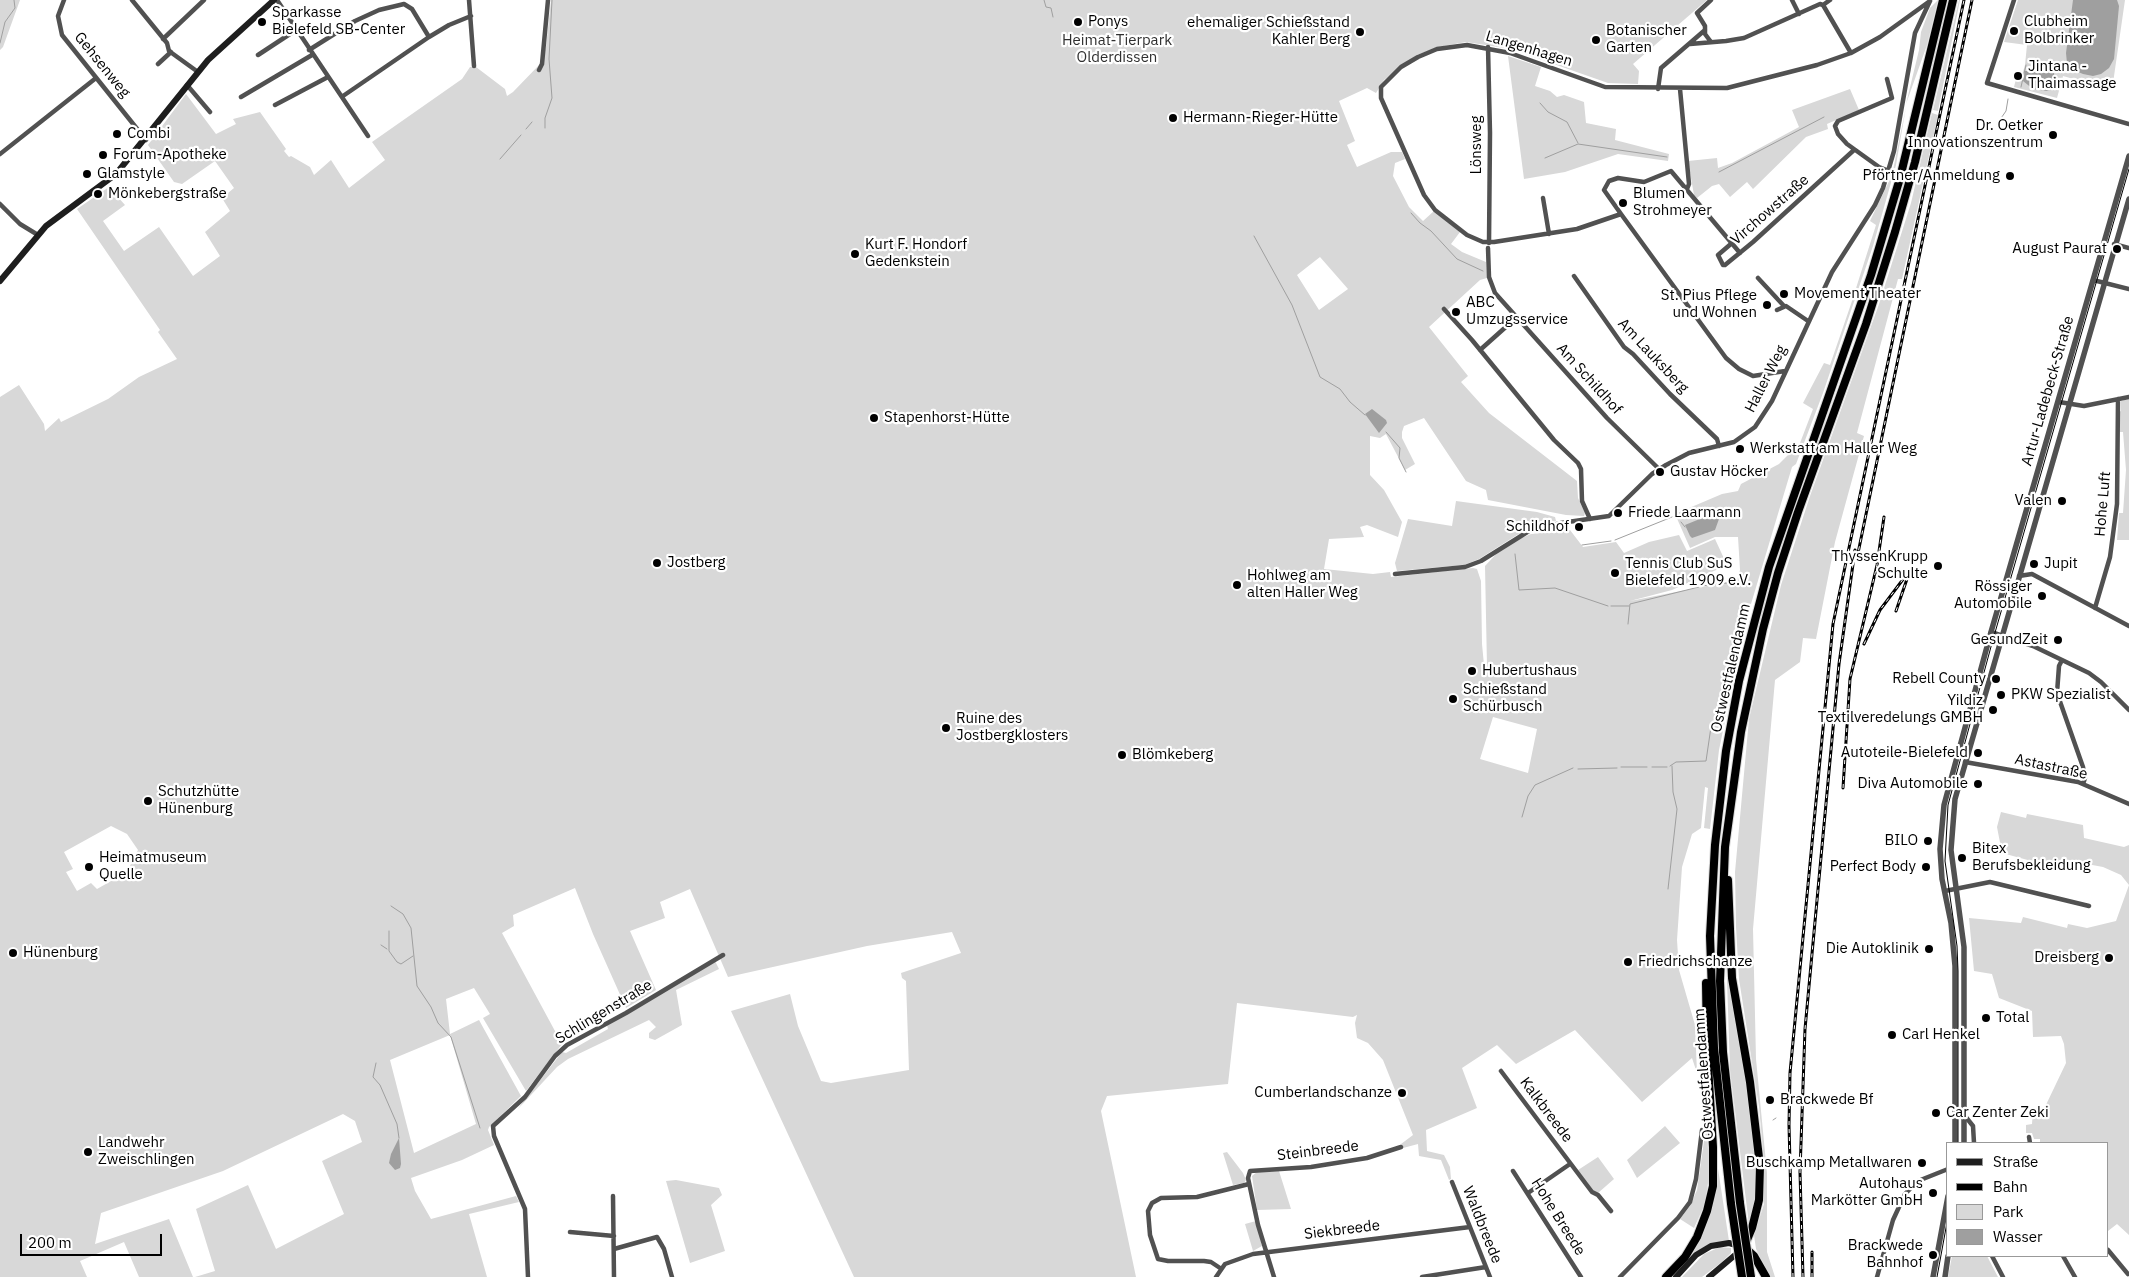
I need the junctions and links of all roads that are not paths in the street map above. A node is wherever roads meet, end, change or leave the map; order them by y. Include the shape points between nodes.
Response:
1 (64, 0) edge
2 (132, 0) edge
3 (204, 0) edge
4 (276, 0) edge
5 (469, 0) edge
6 (548, 0) edge
7 (1711, 0) edge
8 (1792, 0) edge
9 (1830, 0) edge
10 (1943, 0) edge
11 (1953, 0) edge
12 (2014, 0) edge
13 (1931, 1) edge
14 (1823, 5) junction
15 (1799, 14) junction
16 (471, 16) junction
17 (1906, 18) junction
18 (1918, 24) junction
19 (296, 30) junction
20 (1705, 30) junction
21 (430, 36) junction
22 (163, 39) junction
23 (1711, 42) junction
24 (1690, 44) junction
25 (1488, 47) junction
26 (309, 50) junction
27 (171, 52) junction
28 (1850, 53) junction
29 (312, 54) junction
30 (258, 55) dead end
31 (158, 64) dead end
32 (474, 66) dead end
33 (539, 70) dead end
34 (198, 72) junction
35 (328, 77) junction
36 (96, 78) junction
37 (1887, 79) dead end
38 (187, 85) junction
39 (1658, 89) junction
40 (1680, 89) junction
41 (343, 96) junction
42 (241, 97) dead end
43 (275, 105) dead end
44 (210, 112) dead end
45 (2129, 124) edge
46 (368, 136) dead end
47 (146, 140) junction
48 (1854, 150) junction
49 (0, 154) edge
50 (2129, 156) edge
51 (1889, 171) junction
52 (1687, 189) junction
53 (1543, 198) dead end
54 (2129, 199) edge
55 (0, 204) edge
56 (1621, 214) junction
57 (1549, 234) junction
58 (38, 235) junction
59 (1732, 243) junction
60 (2114, 244) junction
61 (1489, 245) junction
62 (2129, 248) edge
63 (1740, 253) junction
64 (1574, 276) dead end
65 (1758, 278) dead end
66 (2093, 280) junction
67 (0, 281) edge
68 (2103, 283) junction
69 (2129, 290) edge
70 (1784, 306) junction
71 (1444, 310) dead end
72 (1778, 310) dead end
73 (1517, 317) junction
74 (1808, 321) junction
75 (1480, 350) junction
76 (1785, 371) junction
77 (2129, 397) edge
78 (2118, 399) junction
79 (2059, 402) junction
80 (2068, 404) junction
81 (1719, 446) junction
82 (1659, 469) junction
83 (1590, 519) junction
84 (1395, 574) dead end
85 (2019, 577) junction
86 (2095, 608) junction
87 (2129, 626) edge
88 (1991, 632) junction
89 (2002, 636) junction
90 (2062, 660) junction
91 (2129, 710) edge
92 (1741, 732) junction
93 (1965, 762) junction
94 (2083, 784) junction
95 (2129, 804) edge
96 (1956, 889) junction
97 (1945, 891) junction
98 (2089, 906) dead end
99 (1710, 936) junction
100 (723, 955) dead end
101 (1501, 1071) dead end
102 (1965, 1116) junction
103 (1702, 1130) dead end
104 (1954, 1142) edge
105 (1964, 1142) edge
106 (1974, 1142) edge
107 (1401, 1147) dead end
108 (1570, 1164) junction
109 (1946, 1170) edge
110 (1513, 1171) dead end
111 (1452, 1182) dead end
112 (1249, 1184) junction
113 (1528, 1193) junction
114 (613, 1196) dead end
115 (1946, 1207) edge
116 (1611, 1211) dead end
117 (1470, 1227) junction
118 (570, 1232) dead end
119 (614, 1236) junction
120 (1744, 1247) junction
121 (614, 1250) junction
122 (2109, 1251) edge
123 (1267, 1252) junction
124 (1948, 1257) edge
125 (1992, 1257) edge
126 (2064, 1257) edge
127 (1486, 1267) junction
128 (1220, 1268) junction
129 (2127, 1275) edge
130 (528, 1277) edge
131 (614, 1277) edge
132 (672, 1277) edge
133 (1216, 1277) edge
134 (1274, 1277) edge
135 (1422, 1277) edge
136 (1490, 1277) edge
137 (1581, 1277) edge
138 (1620, 1277) edge
139 (1666, 1277) edge
140 (1676, 1277) edge
141 (1709, 1277) edge
142 (1742, 1277) edge
143 (1751, 1277) edge
144 (1766, 1277) edge
145 (1877, 1277) edge
146 (1933, 1277) edge
147 (1944, 1277) edge
148 (2002, 1277) edge
149 (2075, 1277) edge

1 - 36 street, Gehsenweg via 58,16 62,34
2 - 22 street
3 - 22 street
4 - 19 street
4 - 34 main road
5 - 16 street
6 - 33 street
7 - 20 street via 1697,13
8 - 15 street
9 - 14 street
10 - 99 highway, Ostwestfalendamm via 1900,178 1871,275 1788,511 1753,624 1725,761 1715,845
11 - 92 highway, Ostwestfalendamm via 1892,240 1866,324 1778,574
12 - 45 street via 1987,83
13 - 17 street, Langenhagen
13 - 18 street, Haller Weg
14 - 15 street via 1818,4
14 - 28 street
15 - 23 street via 1753,35
16 - 21 street
16 - 32 street
17 - 18 street
17 - 28 street, Langenhagen
18 - 51 street, Haller Weg
19 - 26 street
19 - 30 street
20 - 23 street
20 - 24 street
21 - 26 street via 412,9 404,4 379,10 355,21
21 - 41 street
22 - 27 street
23 - 24 street
24 - 39 street via 1659,70
25 - 39 street, Langenhagen via 1605,86
25 - 61 street, Lönsweg
25 - 61 street, Langenhagen via 1467,45 1427,53 1401,67 1381,86 1381,98 1427,200 1466,235
26 - 29 street
27 - 31 street
27 - 34 street
28 - 40 street, Langenhagen via 1736,86
29 - 35 street
29 - 42 street
34 - 38 main road
35 - 41 street
35 - 43 street
36 - 47 street, Gehsenweg
36 - 49 street
37 - 48 street via 1892,98 1835,124 1838,134
38 - 44 street
38 - 47 main road
39 - 40 street, Langenhagen
40 - 52 street
41 - 46 street
47 - 58 main road via 113,177 60,214
48 - 51 street
48 - 63 street, Virchowstraße
50 - 66 street, Artur-Ladebeck-Straße
51 - 74 street, Haller Weg via 1875,205 1839,260
52 - 56 street via 1669,171 1644,182 1622,178 1609,181 1604,190
52 - 59 street
53 - 57 street
54 - 60 street, Artur-Ladebeck-Straße
55 - 58 street via 20,224
56 - 57 street via 1583,228
56 - 76 street via 1726,358 1752,376
57 - 61 street
58 - 67 main road
59 - 63 street
59 - 63 street, Virchowstraße via 1718,256 1721,264 1725,265
60 - 62 street
60 - 68 street, Artur-Ladebeck-Straße
61 - 73 street, Am Schildhof via 1491,285
64 - 81 street, Am Lauksberg via 1624,347 1716,439
65 - 70 street
66 - 68 street
66 - 79 street, Artur-Ladebeck-Straße
68 - 69 street
68 - 80 street, Artur-Ladebeck-Straße
70 - 72 street
70 - 74 street
71 - 75 street
73 - 75 street
73 - 82 street, Am Schildhof
74 - 76 street, Haller Weg
75 - 83 street via 1554,440 1578,463 1582,501
76 - 81 street, Haller Weg via 1760,420 1739,440
77 - 78 street
78 - 80 street via 2084,406
78 - 86 street, Hohe Luft via 2116,513 2110,557
79 - 80 street
79 - 88 street, Artur-Ladebeck-Straße
80 - 85 street, Artur-Ladebeck-Straße
81 - 82 street, Haller Weg via 1689,453
82 - 83 street, Haller Weg via 1611,515
83 - 84 street, Haller Weg via 1529,531 1481,561 1465,567
85 - 86 street via 2028,573 2034,575
85 - 89 street, Artur-Ladebeck-Straße
86 - 87 street
88 - 89 street
88 - 97 street, Artur-Ladebeck-Straße via 1944,805 1940,849
89 - 90 street
89 - 93 street, Artur-Ladebeck-Straße
90 - 91 street via 2095,677
90 - 94 street via 2057,693 2080,757
92 - 120 highway via 1728,875 1732,978 1760,1166 1759,1200
92 - 143 highway, Ostwestfalendamm, bridge via 1725,847 1720,981 1723,1052
93 - 94 street, Astastraße
93 - 96 street, Artur-Ladebeck-Straße via 1952,821 1951,855
94 - 95 street, Astastraße
96 - 97 street
96 - 98 street via 1990,882
96 - 102 street, Artur-Ladebeck-Straße via 1964,947
97 - 104 street, Artur-Ladebeck-Straße via 1955,966
99 - 139 highway via 1706,1007 1714,1147 1713,1186 1702,1226 1691,1247
99 - 142 highway, Ostwestfalendamm, bridge via 1714,1048
100 - 130 street, Schlingenstraße via 567,1045 525,1097 492,1129 524,1204
101 - 108 street, Kalkbreede
102 - 105 street, Artur-Ladebeck-Straße
102 - 106 street via 1973,1126
103 - 138 street via 1690,1202
107 - 112 street, Steinbreede via 1367,1158 1311,1167 1253,1170 1248,1174
108 - 113 street, Kalkbreede
108 - 116 street, Kalkbreede
109 - 145 street via 1918,1181 1905,1194 1893,1220
110 - 113 street, Hohe Breede
111 - 117 street, Waldbreede
112 - 123 street
112 - 128 street via 1197,1197 1156,1200 1148,1211 1150,1235 1158,1259 1211,1262
113 - 137 street, Hohe Breede
114 - 119 street
115 - 146 street
117 - 123 street, Siekbreede
117 - 127 street, Waldbreede
118 - 119 street
119 - 121 street
120 - 140 main road via 1728,1243 1711,1246 1696,1255
120 - 141 main road
120 - 144 highway via 1754,1256
121 - 131 street
121 - 132 street via 657,1236
122 - 129 street
123 - 128 street, Siekbreede via 1230,1261
123 - 134 street
124 - 147 street
125 - 148 street
126 - 149 street
127 - 135 street
127 - 136 street, Waldbreede
128 - 133 street

